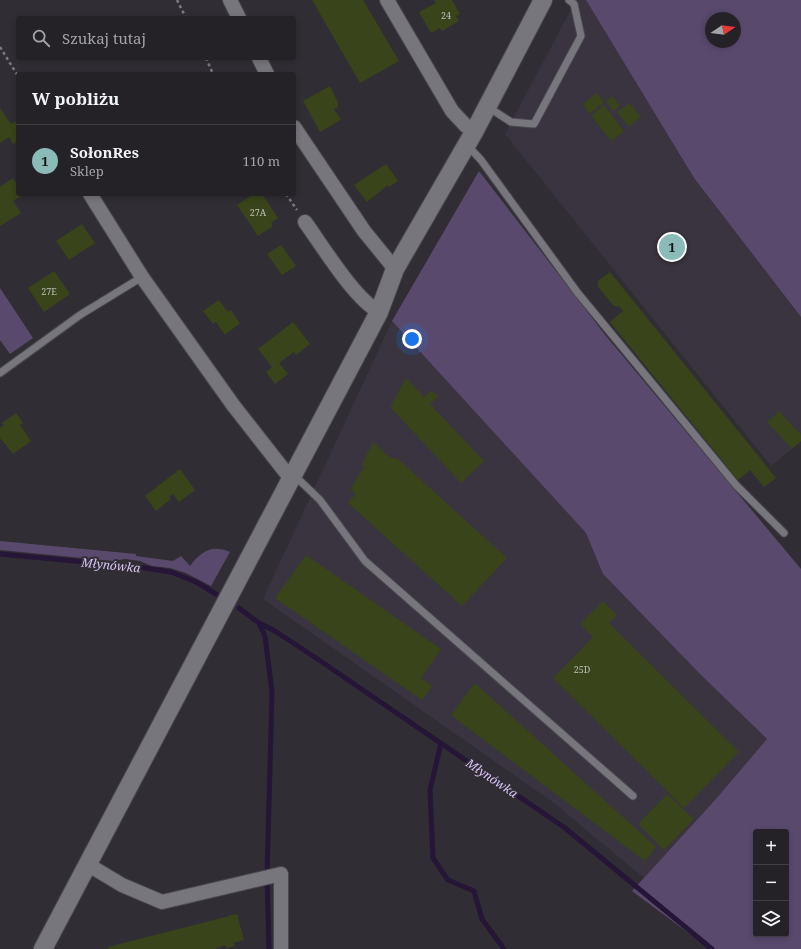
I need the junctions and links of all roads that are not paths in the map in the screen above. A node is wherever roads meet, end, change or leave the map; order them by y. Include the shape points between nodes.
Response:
1 (230, 0) edge
2 (387, 0) edge
3 (543, 0) edge
4 (569, 0) edge
5 (238, 16) edge
6 (260, 60) edge
7 (266, 72) edge
8 (488, 106) junction
9 (296, 130) edge
10 (471, 138) junction
11 (91, 196) edge
12 (305, 222) dead end
13 (395, 269) junction
14 (142, 277) junction
15 (379, 312) junction
16 (0, 372) edge
17 (292, 476) junction
18 (784, 533) dead end
19 (633, 796) dead end
20 (87, 864) junction
21 (43, 949) edge
22 (281, 949) edge

1 - 5 street
2 - 10 street via 452,111 466,126
3 - 8 street
4 - 8 lane via 574,4 581,36 534,124 511,122
6 - 7 street
8 - 10 street
9 - 13 street via 364,230
10 - 13 street
10 - 18 lane via 481,160 577,292 736,485
11 - 14 street
12 - 15 street via 359,296
13 - 15 street
14 - 16 lane via 80,315
14 - 17 street via 233,405
15 - 17 street
17 - 19 lane via 320,500 365,561
17 - 20 street
20 - 21 street
20 - 22 street via 122,885 162,902 281,874

